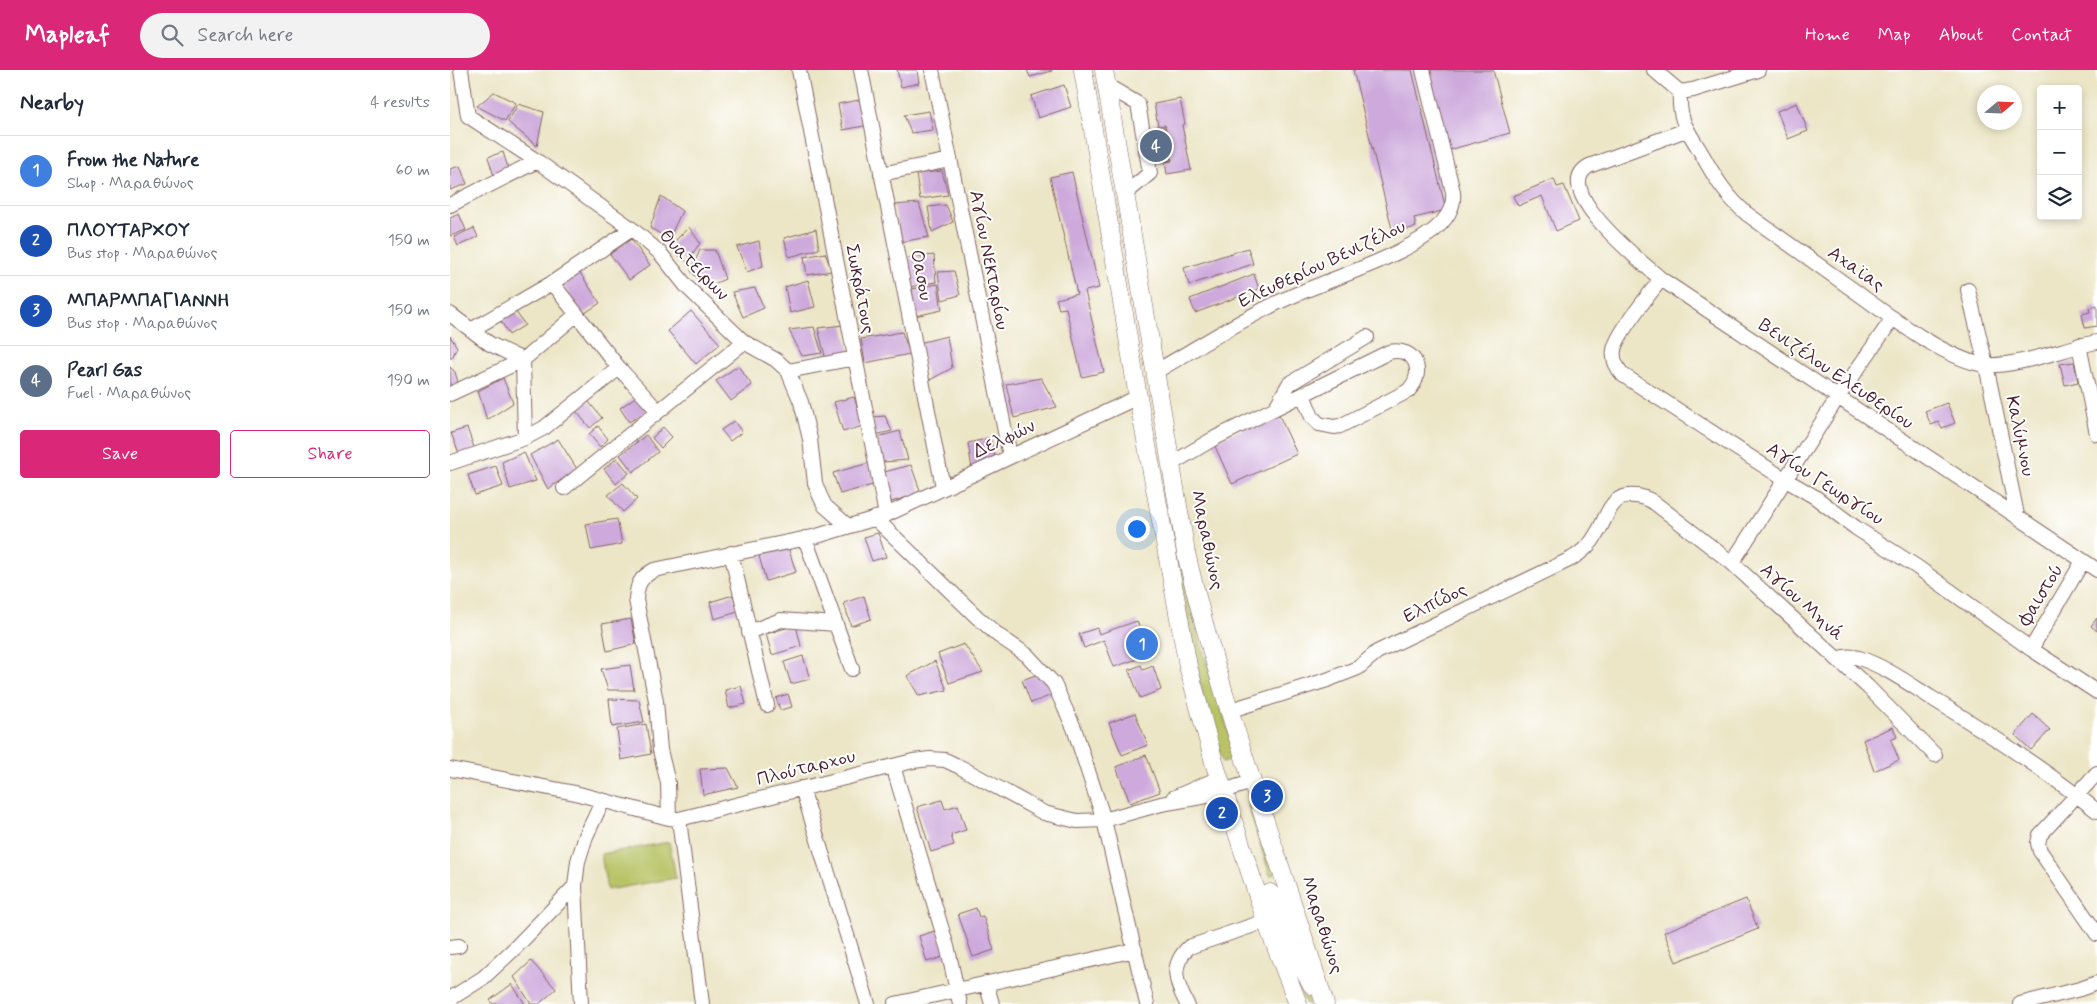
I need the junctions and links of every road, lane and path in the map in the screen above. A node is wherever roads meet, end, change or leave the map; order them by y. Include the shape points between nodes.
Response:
1 (461, 70) edge
2 (799, 70) edge
3 (861, 70) edge
4 (932, 70) edge
5 (1083, 70) edge
6 (1423, 70) edge
7 (1654, 70) edge
8 (1758, 70) edge
9 (1105, 78) edge
10 (1675, 88) junction
11 (1686, 130) junction
12 (950, 160) junction
13 (537, 162) junction
14 (881, 174) junction
15 (1125, 194) junction
16 (450, 205) edge
17 (632, 230) junction
18 (1661, 279) junction
19 (552, 283) junction
20 (1968, 290) dead end
21 (450, 314) edge
22 (576, 315) junction
23 (1893, 318) junction
24 (471, 330) junction
25 (1367, 337) dead end
26 (744, 342) junction
27 (2097, 342) edge
28 (2079, 345) junction
29 (855, 358) junction
30 (523, 360) junction
31 (1986, 365) junction
32 (619, 368) junction
33 (788, 371) junction
34 (1155, 372) junction
35 (450, 394) edge
36 (1302, 395) junction
37 (1138, 397) junction
38 (1838, 397) junction
39 (1276, 407) junction
40 (658, 410) junction
41 (2097, 434) edge
42 (525, 438) junction
43 (1010, 456) junction
44 (450, 463) edge
45 (1171, 464) junction
46 (1786, 480) junction
47 (943, 487) junction
48 (564, 488) dead end
49 (1631, 496) joint
50 (2017, 515) junction
51 (880, 517) junction
52 (848, 526) junction
53 (805, 538) junction
54 (731, 553) junction
55 (2083, 561) junction
56 (1732, 563) junction
57 (2097, 569) edge
58 (836, 624) junction
59 (749, 632) junction
60 (2031, 649) junction
61 (1837, 659) junction
62 (852, 669) dead end
63 (2097, 692) edge
64 (767, 705) dead end
65 (1231, 710) junction
66 (1935, 755) dead end
67 (893, 766) junction
68 (450, 769) edge
69 (2097, 773) edge
70 (1252, 782) junction
71 (1226, 786) junction
72 (802, 788) junction
73 (2077, 795) junction
74 (602, 802) junction
75 (2097, 811) edge
76 (674, 819) junction
77 (1104, 820) junction
78 (575, 886) junction
79 (1266, 921) junction
80 (2097, 934) edge
81 (1134, 950) junction
82 (986, 983) junction
83 (2097, 983) edge
84 (956, 990) junction
85 (450, 999) edge
86 (581, 1004) edge
87 (702, 1004) edge
88 (868, 1004) edge
89 (895, 1004) edge
90 (960, 1004) edge
91 (992, 1004) edge
92 (1147, 1004) edge
93 (1187, 1004) edge
94 (1298, 1004) edge
95 (1325, 1004) edge
96 (2020, 1004) edge

1 - 13 street, Θυατείρων via 468,116
2 - 29 street, Σωκράτους
3 - 14 street, Οασου
4 - 12 street, Αγίου Νεκταρίου
5 - 37 main road
6 - 34 street, Ελευθερίου Βενιζέλου via 1453,192 1453,205 1442,222 1406,248 1281,301
7 - 10 street
8 - 10 street via 1693,90
9 - 15 main road, Μαραθώνος
9 - 15 street via 1138,104 1150,173
10 - 11 street, Αχαϊας
11 - 18 street, Βενιζέλου Ελευθερίου via 1588,166 1582,171 1579,183 1581,194 1592,213
11 - 23 street, Αχαϊας via 1723,191 1742,210
12 - 14 street
12 - 43 street, Αγίου Νεκταρίου
13 - 16 street
13 - 17 street, Θυατείρων
14 - 47 street, Οασου
15 - 34 main road, Μαραθώνος
17 - 19 street
17 - 26 street, Θυατείρων via 660,253 687,287
18 - 38 street, Βενιζέλου Ελευθερίου
18 - 46 street, Αγίου Γεωργίου via 1618,341 1614,356 1618,368 1632,382
19 - 22 street
19 - 24 street
20 - 31 street, Καλύμνου
21 - 24 street
22 - 30 street
22 - 32 street
23 - 31 street, Αχαϊας via 1954,356
23 - 38 street
24 - 30 street via 490,344
25 - 39 street via 1289,384
26 - 33 street, Θυατείρων via 776,360
26 - 40 street
27 - 28 street, Αχαϊας
28 - 31 street, Αχαϊας via 2010,363
28 - 41 street
29 - 33 street
29 - 51 street, Σωκράτους
30 - 35 street
30 - 42 street
31 - 50 street, Καλύμνου
32 - 40 street
32 - 42 street via 544,428
33 - 52 street, Θυατείρων via 801,402 820,496 825,506
34 - 45 main road, Μαραθώνος
36 - 36 street via 1389,352 1406,353 1416,364 1418,374 1408,391 1340,426 1319,424
36 - 39 street
37 - 43 street, Δελφών
37 - 71 main road via 1183,643 1198,708
38 - 46 street
38 - 50 street, Βενιζέλου Ελευθερίου
39 - 45 street
40 - 48 street
42 - 44 street
43 - 47 street, Δελφών
45 - 65 main road, Μαραθώνος via 1192,579
46 - 56 street
46 - 60 street, Αγίου Γεωργίου via 1917,567
47 - 51 street, Δελφών
49 - 56 street, Αγίου Μηνά via 1651,500
49 - 65 street, Ελπίδος via 1612,505 1588,547 1571,559 1377,652 1358,668
50 - 55 street, Βενιζέλου Ελευθερίου
51 - 52 street, Δελφών
51 - 77 street via 977,617 1027,655 1054,684 1074,728
52 - 53 street, Δελφών
53 - 54 street, Δελφών
53 - 58 street
54 - 59 street
54 - 76 street, Δελφών via 654,570 643,576 636,592
55 - 57 street, Βενιζέλου Ελευθερίου
55 - 60 street, Φαιστού
56 - 61 street, Αγίου Μηνά
58 - 59 street via 781,620
58 - 62 street
59 - 64 street
60 - 63 street, Αγίου Γεωργίου
61 - 66 street, Αγίου Μηνά
61 - 73 street via 1858,658 1909,684 1977,725
65 - 70 main road, Μαραθώνος
67 - 72 street, Πλούταρχου
67 - 77 street, Πλούταρχου via 923,759 945,760 1052,816 1077,822
67 - 84 street via 948,950
68 - 74 street, Πλούταρχου via 575,793
69 - 73 street
70 - 71 street, Πλούταρχου
70 - 95 main road, Μαραθώνος
71 - 77 street, Πλούταρχου via 1198,799 1161,804
71 - 79 main road
71 - 95 main road via 1280,921 1297,958
72 - 76 street, Πλούταρχου
72 - 88 street
73 - 75 street
73 - 80 street via 2040,835 2038,843 2040,851
74 - 76 street, Πλούταρχου
74 - 78 street via 586,836
76 - 87 street, Δελφών
77 - 81 street
78 - 85 street via 489,972
78 - 86 street
79 - 93 street via 1189,947 1181,955 1176,964 1176,977
79 - 94 main road
81 - 82 street
81 - 92 street
82 - 84 street
82 - 91 street
83 - 96 street
84 - 89 street
84 - 90 street

